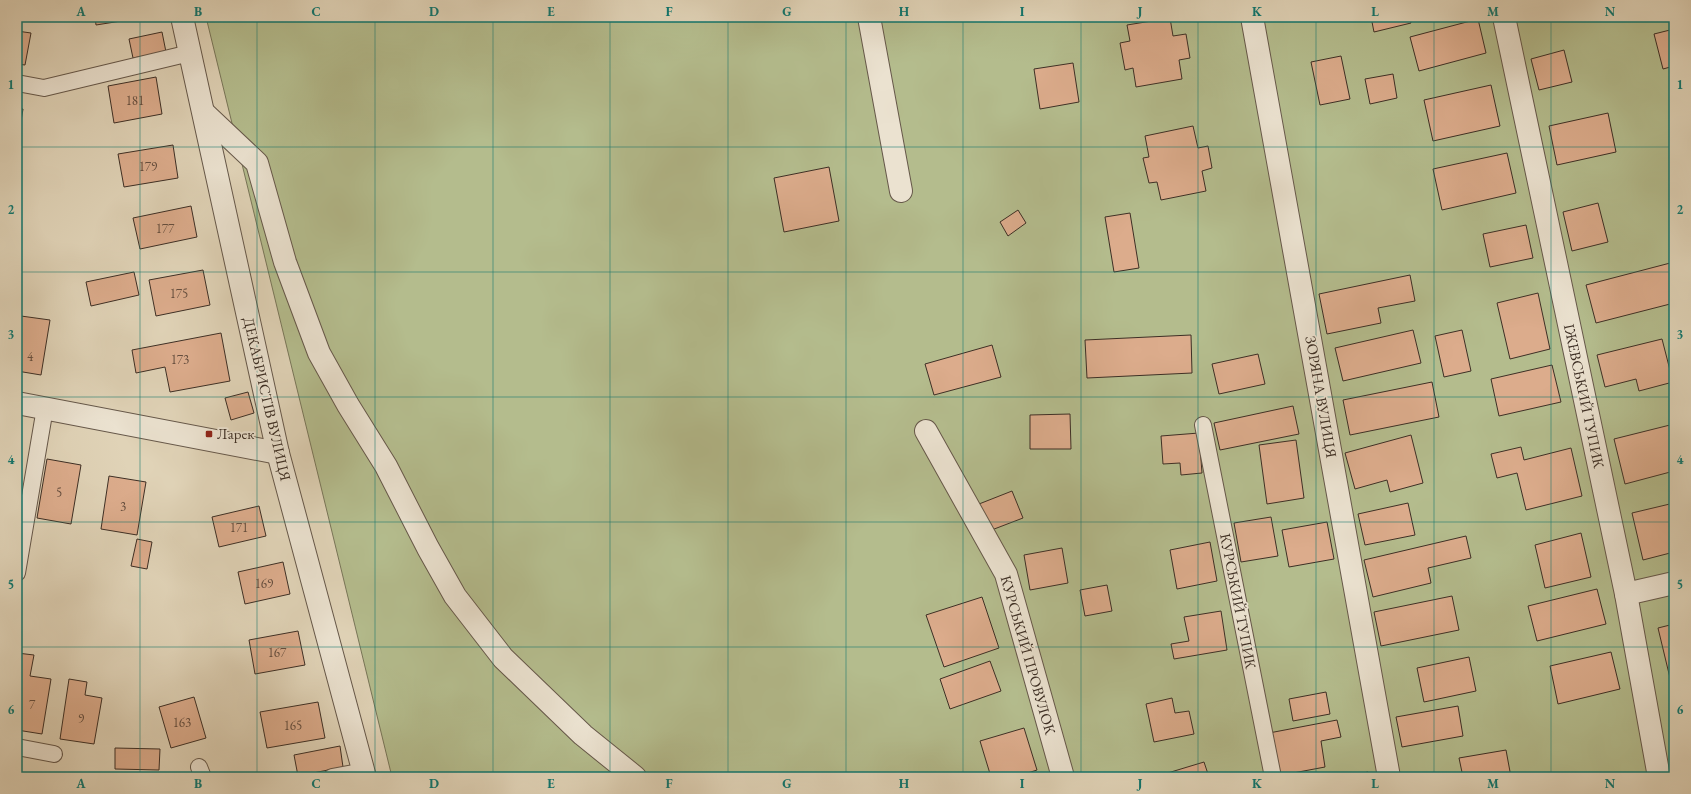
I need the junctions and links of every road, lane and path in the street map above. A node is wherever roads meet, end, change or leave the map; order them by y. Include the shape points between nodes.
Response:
1 (182, 17) edge
2 (869, 17) edge
3 (1252, 17) edge
4 (1504, 17) edge
5 (190, 53) junction
6 (17, 83) edge
7 (204, 113) junction
8 (901, 192) dead end
9 (17, 403) edge
10 (46, 408) junction
11 (1204, 425) dead end
12 (926, 431) dead end
13 (278, 452) junction
14 (17, 573) edge
15 (1674, 583) edge
16 (1626, 594) junction
17 (17, 747) edge
18 (54, 754) dead end
19 (364, 774) edge
20 (332, 777) edge
21 (635, 777) edge
22 (1063, 777) edge
23 (1273, 777) edge
24 (1389, 777) edge
25 (1659, 777) edge

1 - 5 street, ДЕКАБРИСТІВ ВУЛИЦЯ
2 - 8 street
3 - 24 street, ЗОРЯНА ВУЛИЦЯ
4 - 16 street, ІЖЕВСЬКИЙ ТУПИК
5 - 6 lane via 44,88
5 - 7 street, ДЕКАБРИСТІВ ВУЛИЦЯ
7 - 13 street, ДЕКАБРИСТІВ ВУЛИЦЯ
7 - 21 street via 257,163 285,262 319,353 386,466 455,596 503,658 583,735
9 - 10 street
10 - 13 street
10 - 14 lane
11 - 23 lane, КУРСЬКИЙ ТУПИК
12 - 22 street, КУРСЬКИЙ ПРОВУЛОК via 1006,574
13 - 19 street, ДЕКАБРИСТІВ ВУЛИЦЯ
15 - 16 street
16 - 25 street, ІЖЕВСЬКИЙ ТУПИК
17 - 18 lane
19 - 20 lane

